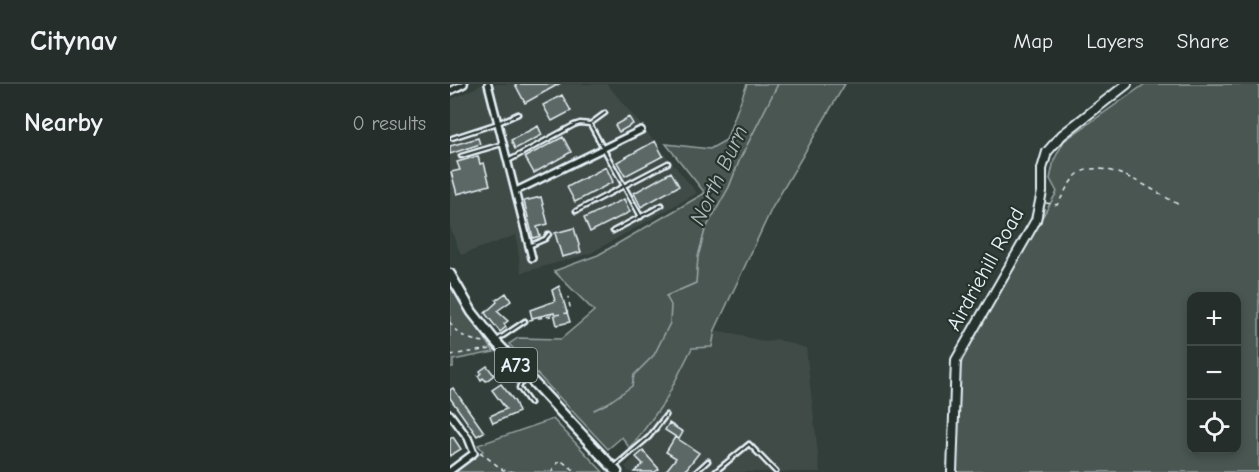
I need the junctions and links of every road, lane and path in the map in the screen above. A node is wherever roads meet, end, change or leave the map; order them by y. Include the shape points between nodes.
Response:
1 (464, 84) edge
2 (488, 84) edge
3 (1127, 84) edge
4 (450, 91) edge
5 (605, 113) dead end
6 (518, 114) dead end
7 (498, 123) junction
8 (590, 124) junction
9 (641, 130) dead end
10 (452, 138) dead end
11 (504, 143) junction
12 (604, 148) junction
13 (461, 156) dead end
14 (508, 160) junction
15 (668, 163) dead end
16 (624, 186) junction
17 (516, 191) junction
18 (1041, 199) junction
19 (662, 205) dead end
20 (1181, 206) dead end
21 (576, 211) dead end
22 (641, 217) junction
23 (614, 231) dead end
24 (549, 234) dead end
25 (529, 246) junction
26 (532, 258) dead end
27 (450, 274) edge
28 (568, 297) dead end
29 (450, 321) edge
30 (525, 321) joint
31 (452, 329) edge
32 (496, 342) junction
33 (450, 355) edge
34 (529, 378) junction
35 (530, 403) dead end
36 (450, 414) edge
37 (666, 416) dead end
38 (474, 453) junction
39 (708, 461) dead end
40 (615, 470) edge
41 (450, 471) edge
42 (514, 472) edge
43 (551, 472) edge
44 (577, 472) edge
45 (696, 472) edge
46 (715, 472) edge
47 (776, 472) edge
48 (952, 472) edge

1 - 4 street
2 - 7 street
3 - 18 street, Airdriehill Road via 1062,135 1047,152
5 - 8 lane
6 - 7 lane
7 - 10 lane
7 - 11 street
8 - 12 lane
8 - 14 lane via 574,125
9 - 12 street
11 - 13 lane
11 - 14 street
12 - 16 lane
12 - 17 street
14 - 17 street
15 - 16 lane
16 - 21 lane
16 - 22 lane
17 - 25 street
18 - 20 path via 1057,205 1074,178 1091,169 1127,176
18 - 48 street, Airdriehill Road via 1036,220 956,360
19 - 22 lane
22 - 23 lane
24 - 25 lane
25 - 26 street
27 - 32 main road, A73 via 472,312
28 - 30 path via 567,313
29 - 31 path
30 - 32 lane
31 - 32 path via 475,340
32 - 33 path
32 - 34 main road, A73
34 - 35 lane via 519,388
34 - 40 main road, A73
36 - 38 street
37 - 40 lane
38 - 41 street
38 - 42 path via 479,451 503,470
39 - 45 lane
43 - 44 path via 560,460
46 - 47 lane via 749,444

